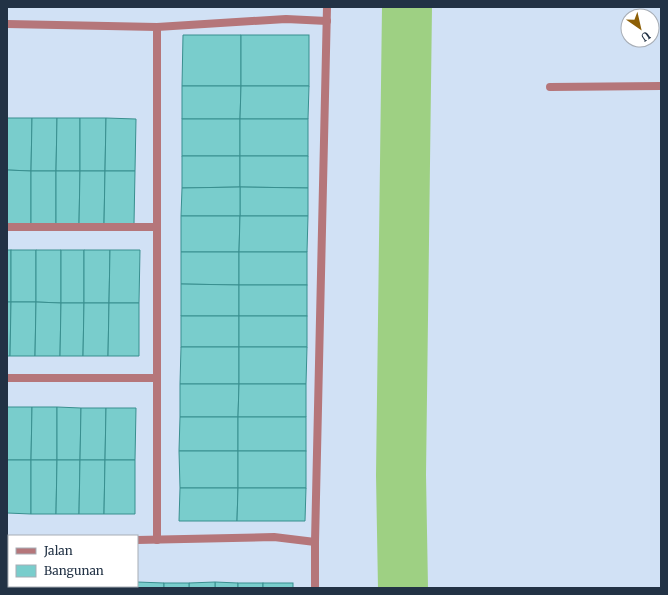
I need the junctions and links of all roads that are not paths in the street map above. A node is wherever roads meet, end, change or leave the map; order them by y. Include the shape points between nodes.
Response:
1 (327, 7) edge
2 (327, 21) junction
3 (7, 24) edge
4 (157, 27) junction
5 (661, 86) edge
6 (550, 87) dead end
7 (7, 227) edge
8 (157, 227) junction
9 (7, 378) edge
10 (157, 378) junction
11 (138, 540) edge
12 (156, 540) junction
13 (315, 542) junction
14 (315, 588) edge

1 - 2 street
2 - 4 street via 286,19
2 - 13 street
3 - 4 street
4 - 8 street
5 - 6 street
7 - 8 street
8 - 10 street
9 - 10 street
10 - 12 street
11 - 12 street
12 - 13 street via 274,537
13 - 14 street

